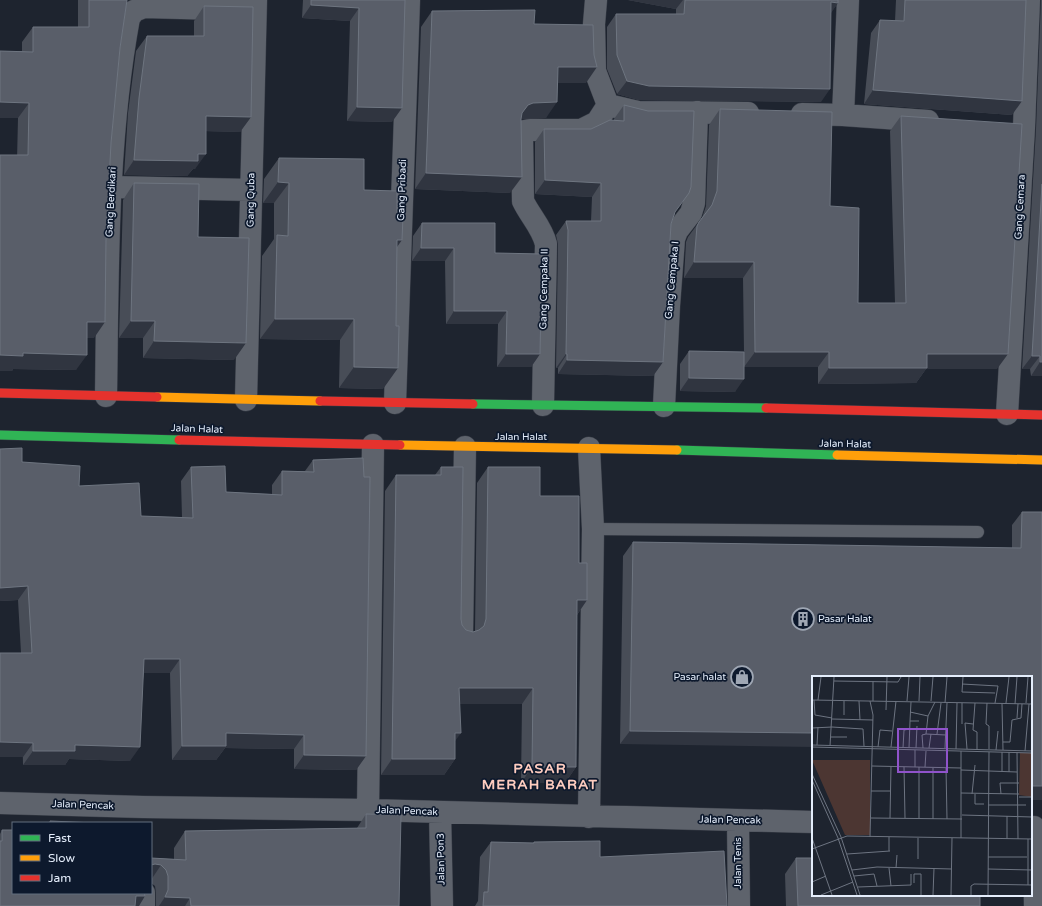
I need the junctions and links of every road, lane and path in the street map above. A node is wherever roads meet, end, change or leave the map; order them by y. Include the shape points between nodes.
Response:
1 (409, 0) edge
2 (596, 0) edge
3 (848, 0) edge
4 (1029, 0) edge
5 (256, 5) edge
6 (608, 105) junction
7 (697, 112) junction
8 (843, 116) junction
9 (946, 122) edge
10 (1001, 126) edge
11 (1024, 128) junction
12 (111, 187) junction
13 (251, 190) junction
14 (0, 394) edge
15 (106, 396) junction
16 (246, 400) junction
17 (395, 403) junction
18 (542, 405) junction
19 (664, 406) junction
20 (1007, 414) junction
21 (1042, 415) edge
22 (0, 435) edge
23 (373, 445) junction
24 (465, 447) junction
25 (589, 448) junction
26 (1042, 460) edge
27 (593, 529) junction
28 (978, 532) dead end
29 (462, 635) edge
30 (0, 803) edge
31 (368, 810) junction
32 (440, 812) junction
33 (143, 815) edge
34 (589, 817) junction
35 (738, 821) junction
36 (812, 822) edge
37 (1036, 827) edge
38 (144, 894) edge
39 (144, 906) edge
40 (442, 906) edge
41 (739, 906) edge
42 (1035, 906) edge

1 - 17 street, Gang Pribadi
2 - 6 street via 595,71
3 - 8 street
4 - 11 street, Gang Cemara
5 - 12 street, Gang Berdikari via 144,7 134,11 129,18 118,93
5 - 13 street, Gang Quba
6 - 7 street via 638,112
6 - 18 street, Gang Cempaka II via 597,122 581,130 530,130 524,131 522,135 523,201 543,233 546,244
7 - 8 street
7 - 19 street, Gang Cempaka I via 694,203 691,213 674,239
8 - 9 street
10 - 11 street
11 - 20 street, Gang Cemara
12 - 13 street
12 - 15 street, Gang Berdikari
13 - 16 street, Gang Quba
14 - 15 main road
15 - 16 main road
16 - 17 main road
17 - 18 main road
18 - 19 main road
19 - 20 main road
20 - 21 main road
22 - 23 main road, Jalan Halat
23 - 24 main road, Jalan Halat
23 - 31 street
24 - 25 main road, Jalan Halat
24 - 29 street
25 - 26 main road, Jalan Halat
25 - 27 street
27 - 28 lane
27 - 34 street
30 - 33 street, Jalan Pencak
31 - 32 street, Jalan Pencak
31 - 33 street, Jalan Pencak
32 - 34 street, Jalan Pencak
32 - 40 street, Jalan Pon3
34 - 35 street, Jalan Pencak
35 - 36 street, Jalan Pencak
35 - 41 street, Jalan Tenis
37 - 42 street
38 - 39 street

